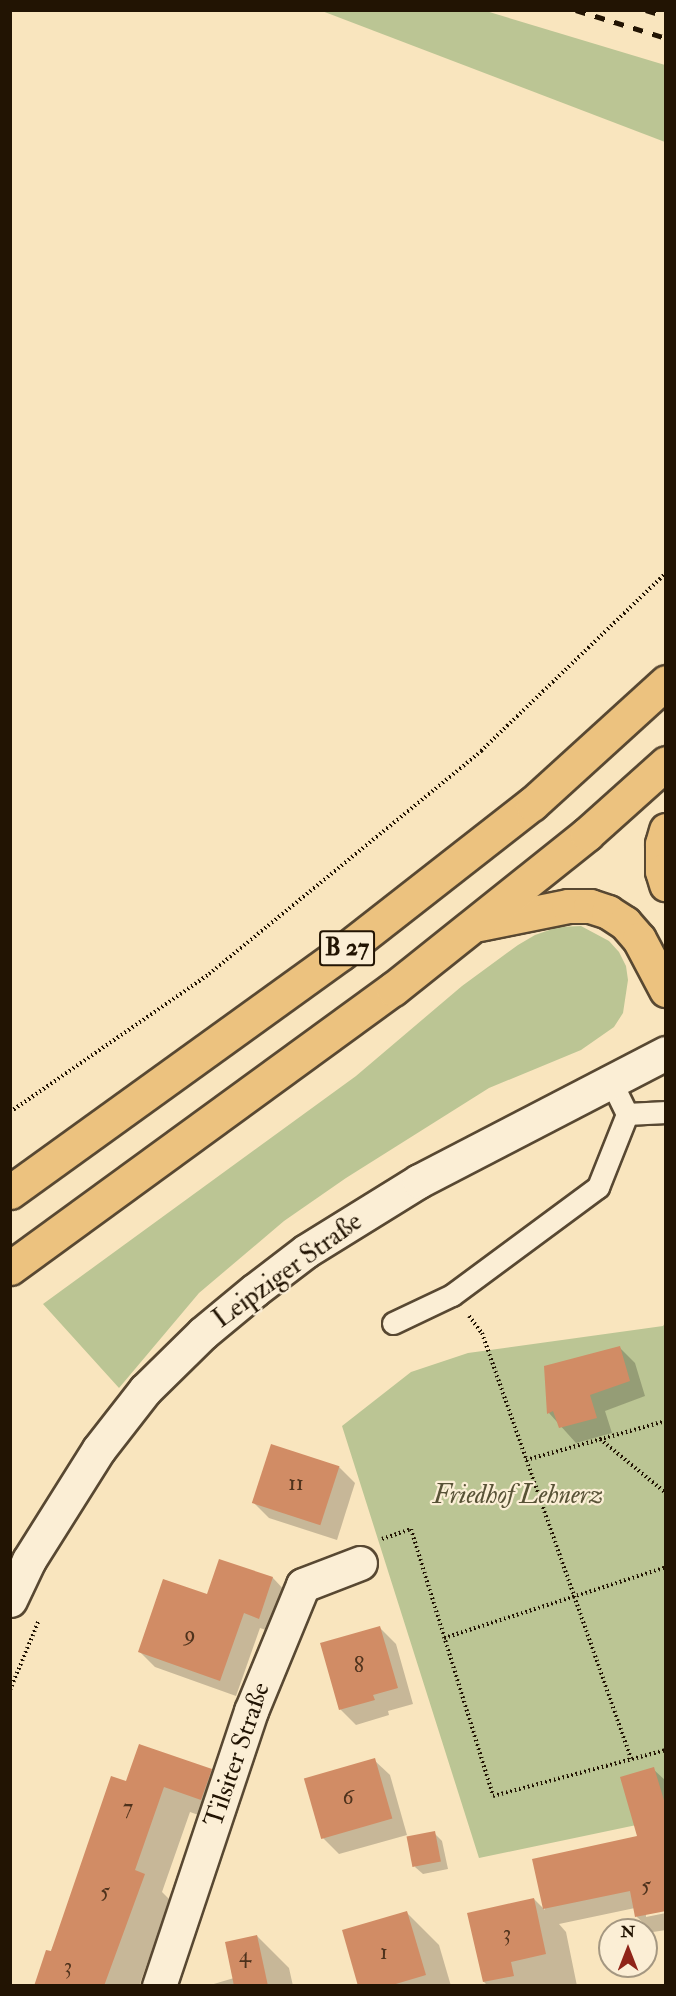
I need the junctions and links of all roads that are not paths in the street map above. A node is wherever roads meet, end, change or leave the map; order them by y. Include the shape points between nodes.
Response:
1 (666, 682) edge
2 (666, 763) edge
3 (666, 830) edge
4 (666, 884) edge
5 (474, 925) junction
6 (666, 990) edge
7 (666, 1053) edge
8 (611, 1081) junction
9 (666, 1112) edge
10 (627, 1114) junction
11 (10, 1192) edge
12 (10, 1268) edge
13 (393, 1323) dead end
14 (360, 1563) dead end
15 (10, 1600) edge
16 (159, 1986) edge

1 - 11 highway, B 27 via 532,804 340,953
2 - 5 highway, B 27 via 587,834
3 - 4 highway via 662,870
5 - 6 highway via 568,906 590,906 608,912 639,939
5 - 12 highway, B 27
7 - 8 main road, Leipziger Straße
8 - 10 lane
8 - 15 main road, Leipziger Straße via 458,1159 365,1214 306,1251 203,1333 145,1390 99,1449 29,1560
9 - 10 lane
10 - 13 lane via 598,1187 452,1295
14 - 16 main road, Tilsiter Straße via 303,1585 251,1711

